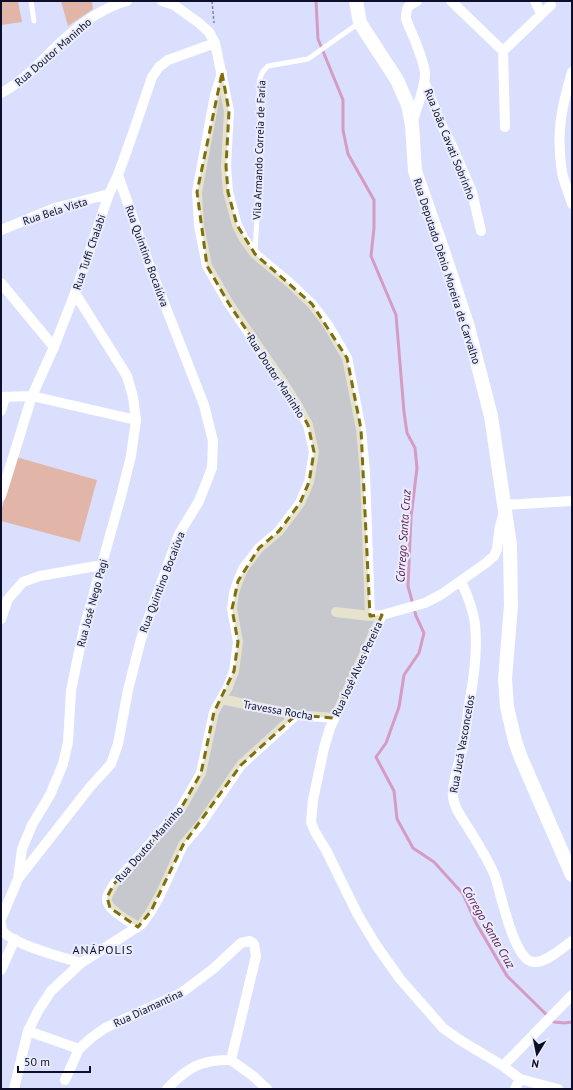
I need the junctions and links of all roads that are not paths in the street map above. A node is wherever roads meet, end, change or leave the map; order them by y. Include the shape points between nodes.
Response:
1 (31, 1) edge
2 (127, 1) edge
3 (162, 1) edge
4 (356, 1) edge
5 (417, 1) edge
6 (451, 1) edge
7 (535, 1) edge
8 (551, 5) dead end
9 (541, 14) junction
10 (34, 21) dead end
11 (360, 23) junction
12 (215, 43) junction
13 (503, 51) junction
14 (222, 72) junction
15 (572, 72) edge
16 (424, 81) junction
17 (1, 93) edge
18 (412, 125) junction
19 (505, 127) dead end
20 (118, 175) junction
21 (109, 194) junction
22 (572, 204) edge
23 (1, 230) edge
24 (481, 231) dead end
25 (255, 254) junction
26 (1, 283) edge
27 (75, 293) junction
28 (54, 347) junction
29 (32, 396) junction
30 (3, 397) edge
31 (1, 411) edge
32 (136, 420) junction
33 (1, 496) edge
34 (572, 501) edge
35 (504, 508) junction
36 (102, 564) junction
37 (461, 581) junction
38 (336, 612) dead end
39 (382, 615) junction
40 (370, 616) junction
41 (1, 619) edge
42 (221, 698) junction
43 (296, 715) junction
44 (334, 718) junction
45 (572, 875) edge
46 (18, 879) junction
47 (1, 919) edge
48 (1, 924) edge
49 (138, 927) junction
50 (16, 939) junction
51 (572, 941) edge
52 (81, 963) junction
53 (1, 970) edge
54 (572, 995) edge
55 (28, 1031) junction
56 (79, 1049) junction
57 (231, 1060) junction
58 (503, 1066) junction
59 (520, 1079) junction
60 (65, 1080) dead end
61 (14, 1089) edge
62 (167, 1089) edge
63 (267, 1089) edge
64 (515, 1089) edge
65 (558, 1089) edge

1 - 10 lane
2 - 17 street, Rua Doutor Maninho via 94,16 16,84
3 - 12 street via 174,5 199,23
4 - 11 street, Rua Deputado Dênio Moreira de Carvalho
5 - 16 street via 408,6 406,19 422,62
6 - 13 street
7 - 9 street
8 - 9 street
9 - 13 street
11 - 18 street, Rua Deputado Dênio Moreira de Carvalho via 397,80 408,105
11 - 25 lane, Vila Armando Correia de Faria via 308,59 268,66 263,70 260,88 260,162
12 - 14 street
12 - 20 street, Rua Tuffi Chalabi via 168,60 159,67 152,77
13 - 19 street
14 - 25 street, Rua José Alves Pereira via 229,111 226,166 228,192 244,239
14 - 42 street, Rua Doutor Maninho via 215,95 197,192 199,226 207,266 229,304 297,405 308,425 314,452 309,482 300,503 279,531 259,548 243,569 238,581 232,609 238,642 234,671
15 - 22 street via 561,114 558,138 563,173
16 - 18 street
16 - 24 street, Rua João Cavati Sobrinho via 472,192
18 - 35 street, Rua Deputado Dênio Moreira de Carvalho via 416,171 468,327 490,416
20 - 21 street, Rua Tuffi Chalabi
20 - 46 street, Rua Quintino Bocaiúva via 204,405 213,441 212,468 199,501 179,534 141,640 118,744 110,764
21 - 23 street, Rua Bela Vista via 55,208
21 - 27 street, Rua Tuffi Chalabi
25 - 40 street, Rua José Alves Pereira via 312,304 328,325 347,358 361,429 365,473
26 - 28 street
27 - 28 street, Rua Tuffi Chalabi
27 - 32 street, Rua José Nego Pagi via 127,376
28 - 29 street, Rua Tuffi Chalabi
29 - 30 street
29 - 32 street
29 - 33 street, Rua Tuffi Chalabi
30 - 31 street
32 - 36 street, Rua José Nego Pagi via 131,456
34 - 35 street
35 - 37 street via 494,556
35 - 45 street, Rua Deputado Dênio Moreira de Carvalho via 510,545 511,577 505,679 507,707 521,758
36 - 41 street via 40,576 23,582 8,599
36 - 46 street, Rua José Nego Pagi via 84,628 71,691 68,742 63,764 22,849
37 - 39 street via 424,603
37 - 51 street, Rua Jucá Vasconcelos via 475,623 475,646 464,744 453,786 452,796 456,809 495,876 507,920 525,957 529,961 543,961
38 - 40 street
39 - 40 street, Rua José Alves Pereira
39 - 44 street, Rua José Alves Pereira
42 - 43 street, Travessa Rocha
42 - 49 street, Rua Doutor Maninho via 214,712 202,773 194,789 180,810 114,884 107,897 110,908
43 - 44 street, Travessa Rocha
43 - 49 street via 241,765 200,825 183,845 160,895
44 - 58 street, Rua José Alves Pereira via 324,748 313,800 311,822 314,832 326,850 358,915 400,980 443,1028
46 - 47 street, Rua José Nego Pagi
48 - 50 street via 2,930
49 - 52 street
50 - 52 street via 38,950
50 - 53 street
52 - 55 street via 51,991
54 - 58 street
55 - 56 street
55 - 61 street
56 - 57 street, Rua Diamantina via 105,1028 181,994 241,943 250,941 254,944 256,956
56 - 60 street, Rua Diamantina
57 - 62 street via 193,1066
57 - 63 street
58 - 59 street, Rua José Alves Pereira
59 - 64 street
59 - 65 street, Rua José Alves Pereira

